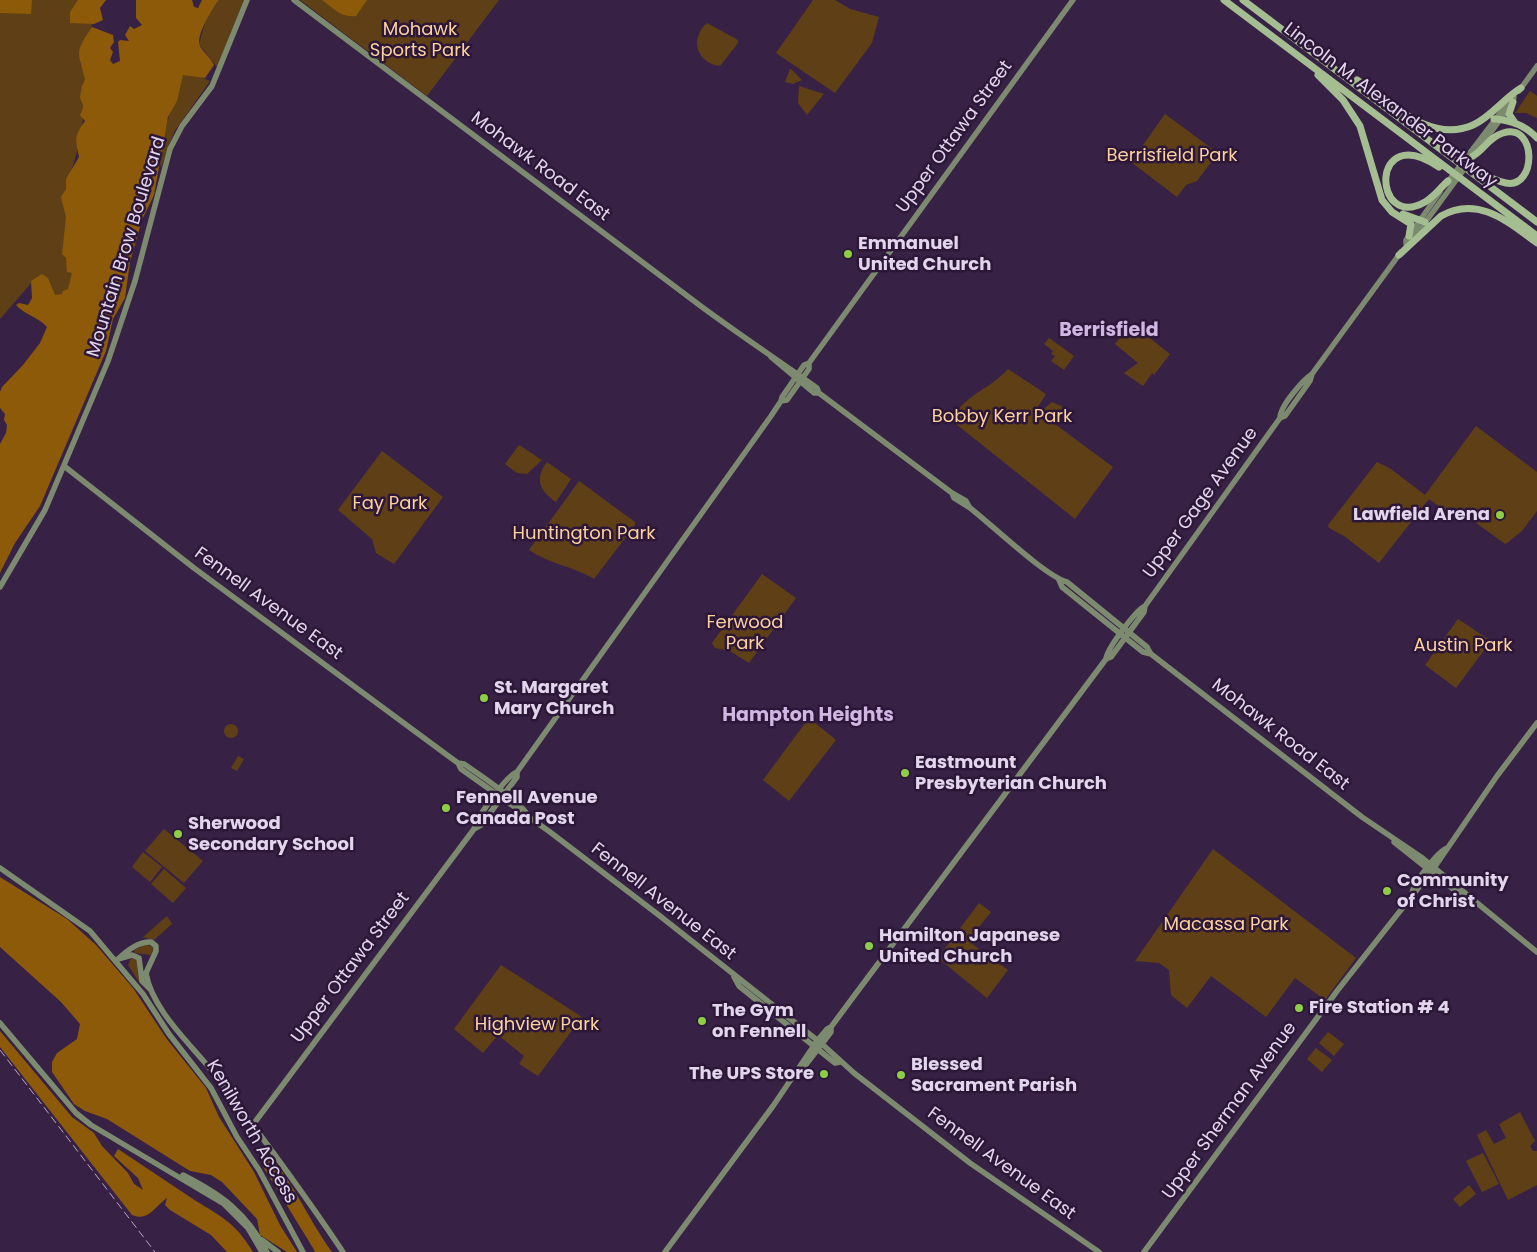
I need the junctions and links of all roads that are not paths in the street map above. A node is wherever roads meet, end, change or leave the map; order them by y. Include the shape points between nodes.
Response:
1 (247, 0) edge
2 (294, 0) edge
3 (1073, 0) edge
4 (1224, 0) edge
5 (1243, 0) edge
6 (1312, 52) junction
7 (1310, 65) junction
8 (1537, 66) edge
9 (1521, 88) junction
10 (1513, 100) junction
11 (1497, 119) junction
12 (1516, 123) junction
13 (1537, 138) edge
14 (1471, 154) junction
15 (1452, 157) junction
16 (1450, 183) junction
17 (1480, 192) junction
18 (1389, 208) junction
19 (1422, 221) junction
20 (1537, 222) edge
21 (1409, 236) junction
22 (1537, 236) edge
23 (1537, 243) edge
24 (1406, 244) junction
25 (1399, 255) junction
26 (799, 378) junction
27 (64, 466) junction
28 (0, 586) edge
29 (1125, 633) junction
30 (1537, 723) edge
31 (500, 794) junction
32 (0, 868) edge
33 (1431, 868) junction
34 (1537, 952) edge
35 (120, 960) junction
36 (151, 990) junction
37 (0, 1023) edge
38 (818, 1045) junction
39 (252, 1126) junction
40 (154, 1161) junction
41 (256, 1232) junction
42 (294, 1236) junction
43 (262, 1252) edge
44 (267, 1252) edge
45 (278, 1252) edge
46 (303, 1252) edge
47 (307, 1252) edge
48 (343, 1252) edge
49 (665, 1252) edge
50 (1099, 1252) edge
51 (1144, 1252) edge

1 - 27 main road, Mountain Brow Boulevard via 212,86 182,126 170,149 122,325
2 - 26 main road, Mohawk Road East
3 - 26 main road, Upper Ottawa Street via 809,363 804,365
4 - 7 highway, Lincoln M. Alexander Parkway
5 - 6 highway, Lincoln M. Alexander Parkway
6 - 9 highway via 1410,116 1442,130 1473,125
6 - 15 highway, Lincoln M. Alexander Parkway
7 - 17 highway, Lincoln M. Alexander Parkway
7 - 18 highway via 1352,111 1364,136 1378,192
8 - 9 main road, Upper Gage Avenue
9 - 10 main road, Upper Gage Avenue
10 - 11 main road, Upper Gage Avenue
10 - 12 highway via 1509,114
11 - 12 highway
11 - 14 main road, Upper Gage Avenue
12 - 13 highway
14 - 15 highway via 1491,139 1510,132 1524,136 1532,144 1536,161 1524,180 1512,184 1497,181
14 - 16 main road, Upper Gage Avenue
15 - 20 highway, Lincoln M. Alexander Parkway
16 - 17 highway via 1427,201 1406,206 1390,198 1384,178 1394,160 1412,154 1434,163
16 - 19 main road, Upper Gage Avenue
17 - 22 highway, Lincoln M. Alexander Parkway
18 - 19 highway
18 - 21 highway via 1411,224
19 - 21 main road, Upper Gage Avenue
19 - 24 main road, Upper Gage Avenue
21 - 24 main road, Upper Gage Avenue
23 - 25 highway via 1492,212 1459,209 1441,216
24 - 25 main road, Upper Gage Avenue
25 - 29 main road, Upper Gage Avenue
26 - 29 main road, Mohawk Road East via 814,393 952,493 954,498 1059,580 1066,582
26 - 31 main road, Upper Ottawa Street via 787,400 782,401 517,772 511,774
27 - 28 main road, Mountain Brow Boulevard via 45,510
27 - 31 main road, Fennell Avenue East via 180,558 458,763 461,769
29 - 33 main road, Mohawk Road East via 1391,838 1407,846
29 - 38 main road, Upper Gage Avenue via 1106,654 1106,659 832,1027 826,1029
30 - 33 main road, Upper Sherman Avenue via 1446,852
31 - 38 main road, Fennell Avenue East via 526,811 528,816 732,975 739,986
31 - 39 main road, Upper Ottawa Street
32 - 35 main road, Kenilworth Access via 90,931
33 - 34 main road, Mohawk Road East via 1462,896
33 - 51 main road, Upper Sherman Avenue
35 - 36 main road via 132,955 139,958 142,981
35 - 36 main road via 120,955 145,942 154,944 156,952 146,973
35 - 42 main road, Kenilworth Access via 125,972 211,1088
36 - 39 main road via 176,1029
37 - 40 main road via 76,1113
38 - 49 main road, Upper Gage Avenue
38 - 50 main road, Fennell Avenue East via 970,1163
39 - 48 main road via 284,1166
40 - 41 main road via 222,1197
40 - 43 main road via 235,1213
41 - 44 main road
41 - 45 main road
42 - 46 main road, Kenilworth Access
42 - 47 main road, Kenilworth Access

